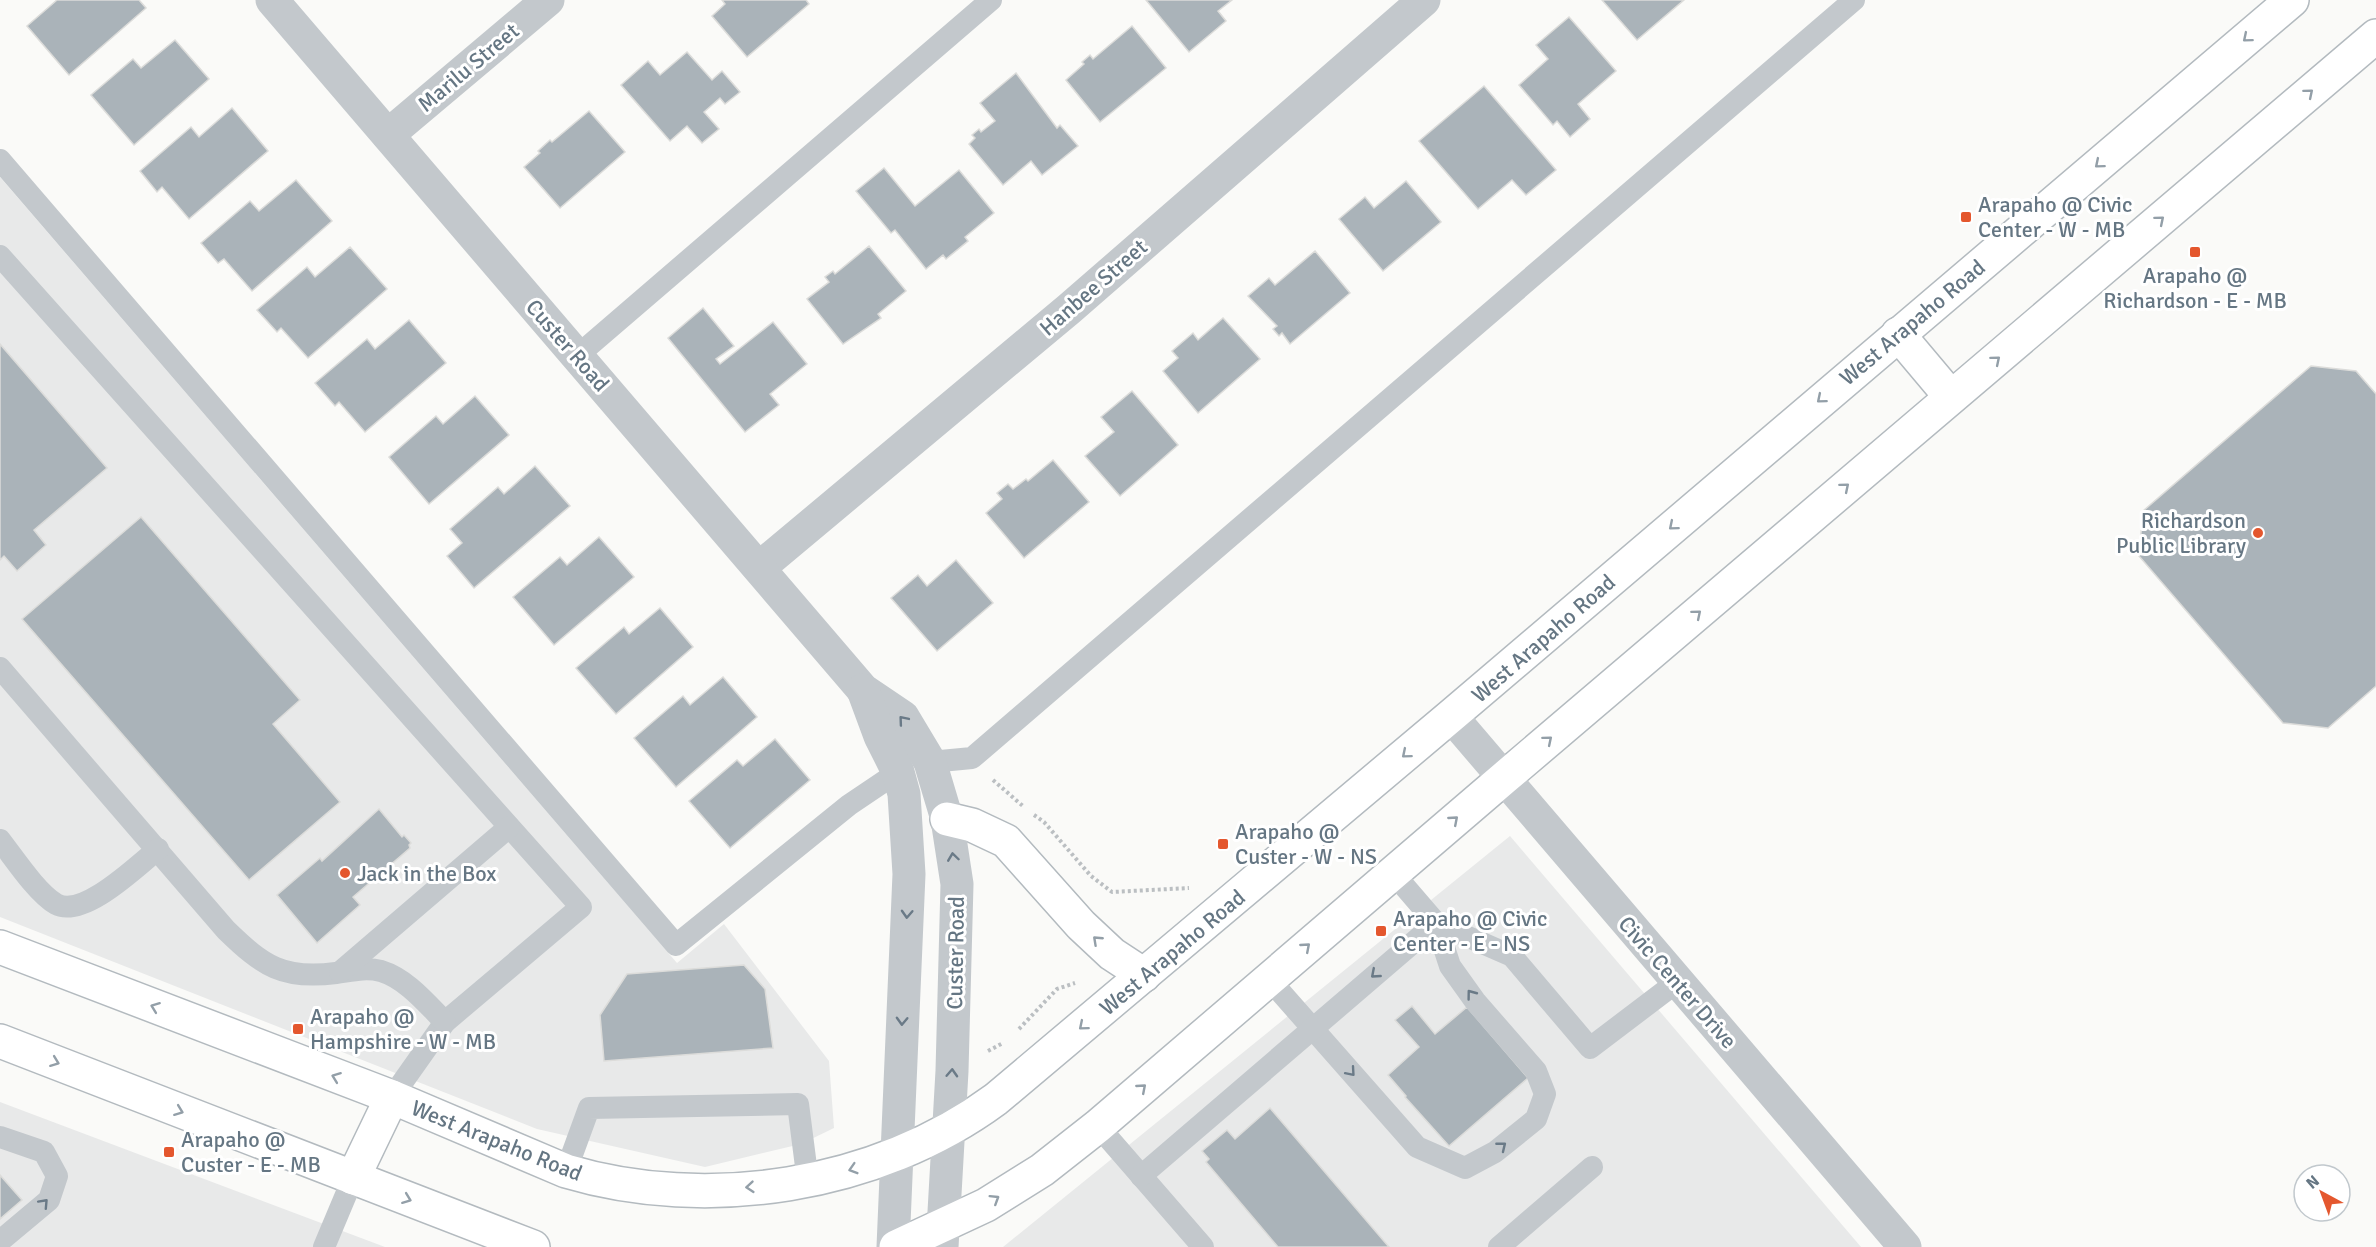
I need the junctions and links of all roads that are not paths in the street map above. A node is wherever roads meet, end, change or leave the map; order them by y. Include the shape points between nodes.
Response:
1 (272, 0) edge
2 (548, 0) edge
3 (991, 0) edge
4 (1424, 0) edge
5 (1854, 0) edge
6 (2292, 0) edge
7 (2376, 36) edge
8 (388, 135) junction
9 (0, 160) edge
10 (0, 256) edge
11 (1898, 334) junction
12 (578, 356) junction
13 (1951, 398) junction
14 (759, 568) junction
15 (0, 668) edge
16 (863, 690) junction
17 (1451, 716) junction
18 (930, 762) junction
19 (898, 772) junction
20 (1504, 778) junction
21 (947, 819) junction
22 (509, 827) junction
23 (0, 840) edge
24 (158, 849) junction
25 (1393, 873) junction
26 (1436, 923) junction
27 (0, 947) edge
28 (339, 973) junction
29 (1144, 975) junction
30 (1269, 979) junction
31 (1677, 982) junction
32 (446, 1022) junction
33 (1312, 1028) junction
34 (0, 1041) edge
35 (392, 1097) junction
36 (1098, 1126) junction
37 (947, 1131) junction
38 (0, 1137) edge
39 (897, 1154) junction
40 (1592, 1167) dead end
41 (566, 1171) junction
42 (1141, 1176) junction
43 (353, 1178) junction
44 (808, 1182) junction
45 (943, 1237) edge
46 (0, 1241) edge
47 (324, 1247) edge
48 (533, 1247) edge
49 (895, 1247) edge
50 (1203, 1247) edge
51 (1499, 1247) edge
52 (1905, 1247) edge

1 - 8 street, Custer Road
2 - 8 street, Marilu Street
3 - 12 lane
4 - 14 street, Hanbee Street via 1078,301
5 - 18 lane via 972,758
6 -> 11 main road, West Arapaho Road
13 -> 7 main road
8 - 12 street, Custer Road
9 - 19 lane via 676,945 849,805
10 - 22 lane
11 - 13 main road
11 -> 17 main road, West Arapaho Road
12 - 14 street, Custer Road
20 -> 13 main road
14 - 16 street, Custer Road
15 - 24 lane
18 -> 16 street, Custer Road via 903,717
16 - 19 street, Custer Road
17 - 20 street, Civic Center Drive
17 -> 29 main road, West Arapaho Road
18 - 21 street, Custer Road
19 -> 39 street, Custer Road via 904,794 909,874
25 -> 20 main road
20 - 31 street, Civic Center Drive
29 -> 21 main road via 1112,954 1081,925 1006,841 972,825
37 -> 21 street, Custer Road via 957,884
22 - 28 lane
22 - 32 lane via 581,907
23 - 24 lane via 46,896 58,905 73,907 93,900
24 - 28 lane via 250,953 279,970 309,976
25 - 26 lane
30 -> 25 main road
26 - 31 lane via 1512,956 1590,1048
26 -> 33 lane
33 -> 26 lane via 1417,1147 1465,1168 1495,1152 1536,1119 1545,1094 1536,1071 1450,966
35 -> 27 main road, West Arapaho Road
28 - 32 lane via 381,971 403,982
29 -> 37 main road, West Arapaho Road via 996,1099
30 - 33 lane
36 -> 30 main road
31 - 52 street, Civic Center Drive
32 - 35 lane
33 - 42 lane
34 -> 43 main road
35 - 41 main road, West Arapaho Road
35 - 43 main road
36 - 42 lane
45 -> 36 main road via 1042,1170
37 - 39 main road, West Arapaho Road
37 - 45 street, Custer Road
46 -> 38 lane via 49,1200 57,1176 44,1152
39 -> 44 main road, West Arapaho Road
39 - 49 street, Custer Road
40 - 51 lane
44 -> 41 main road, West Arapaho Road via 692,1192 642,1187
41 - 44 lane via 589,1108 798,1104
42 - 50 lane
43 - 47 lane
43 -> 48 main road
45 - 49 main road

